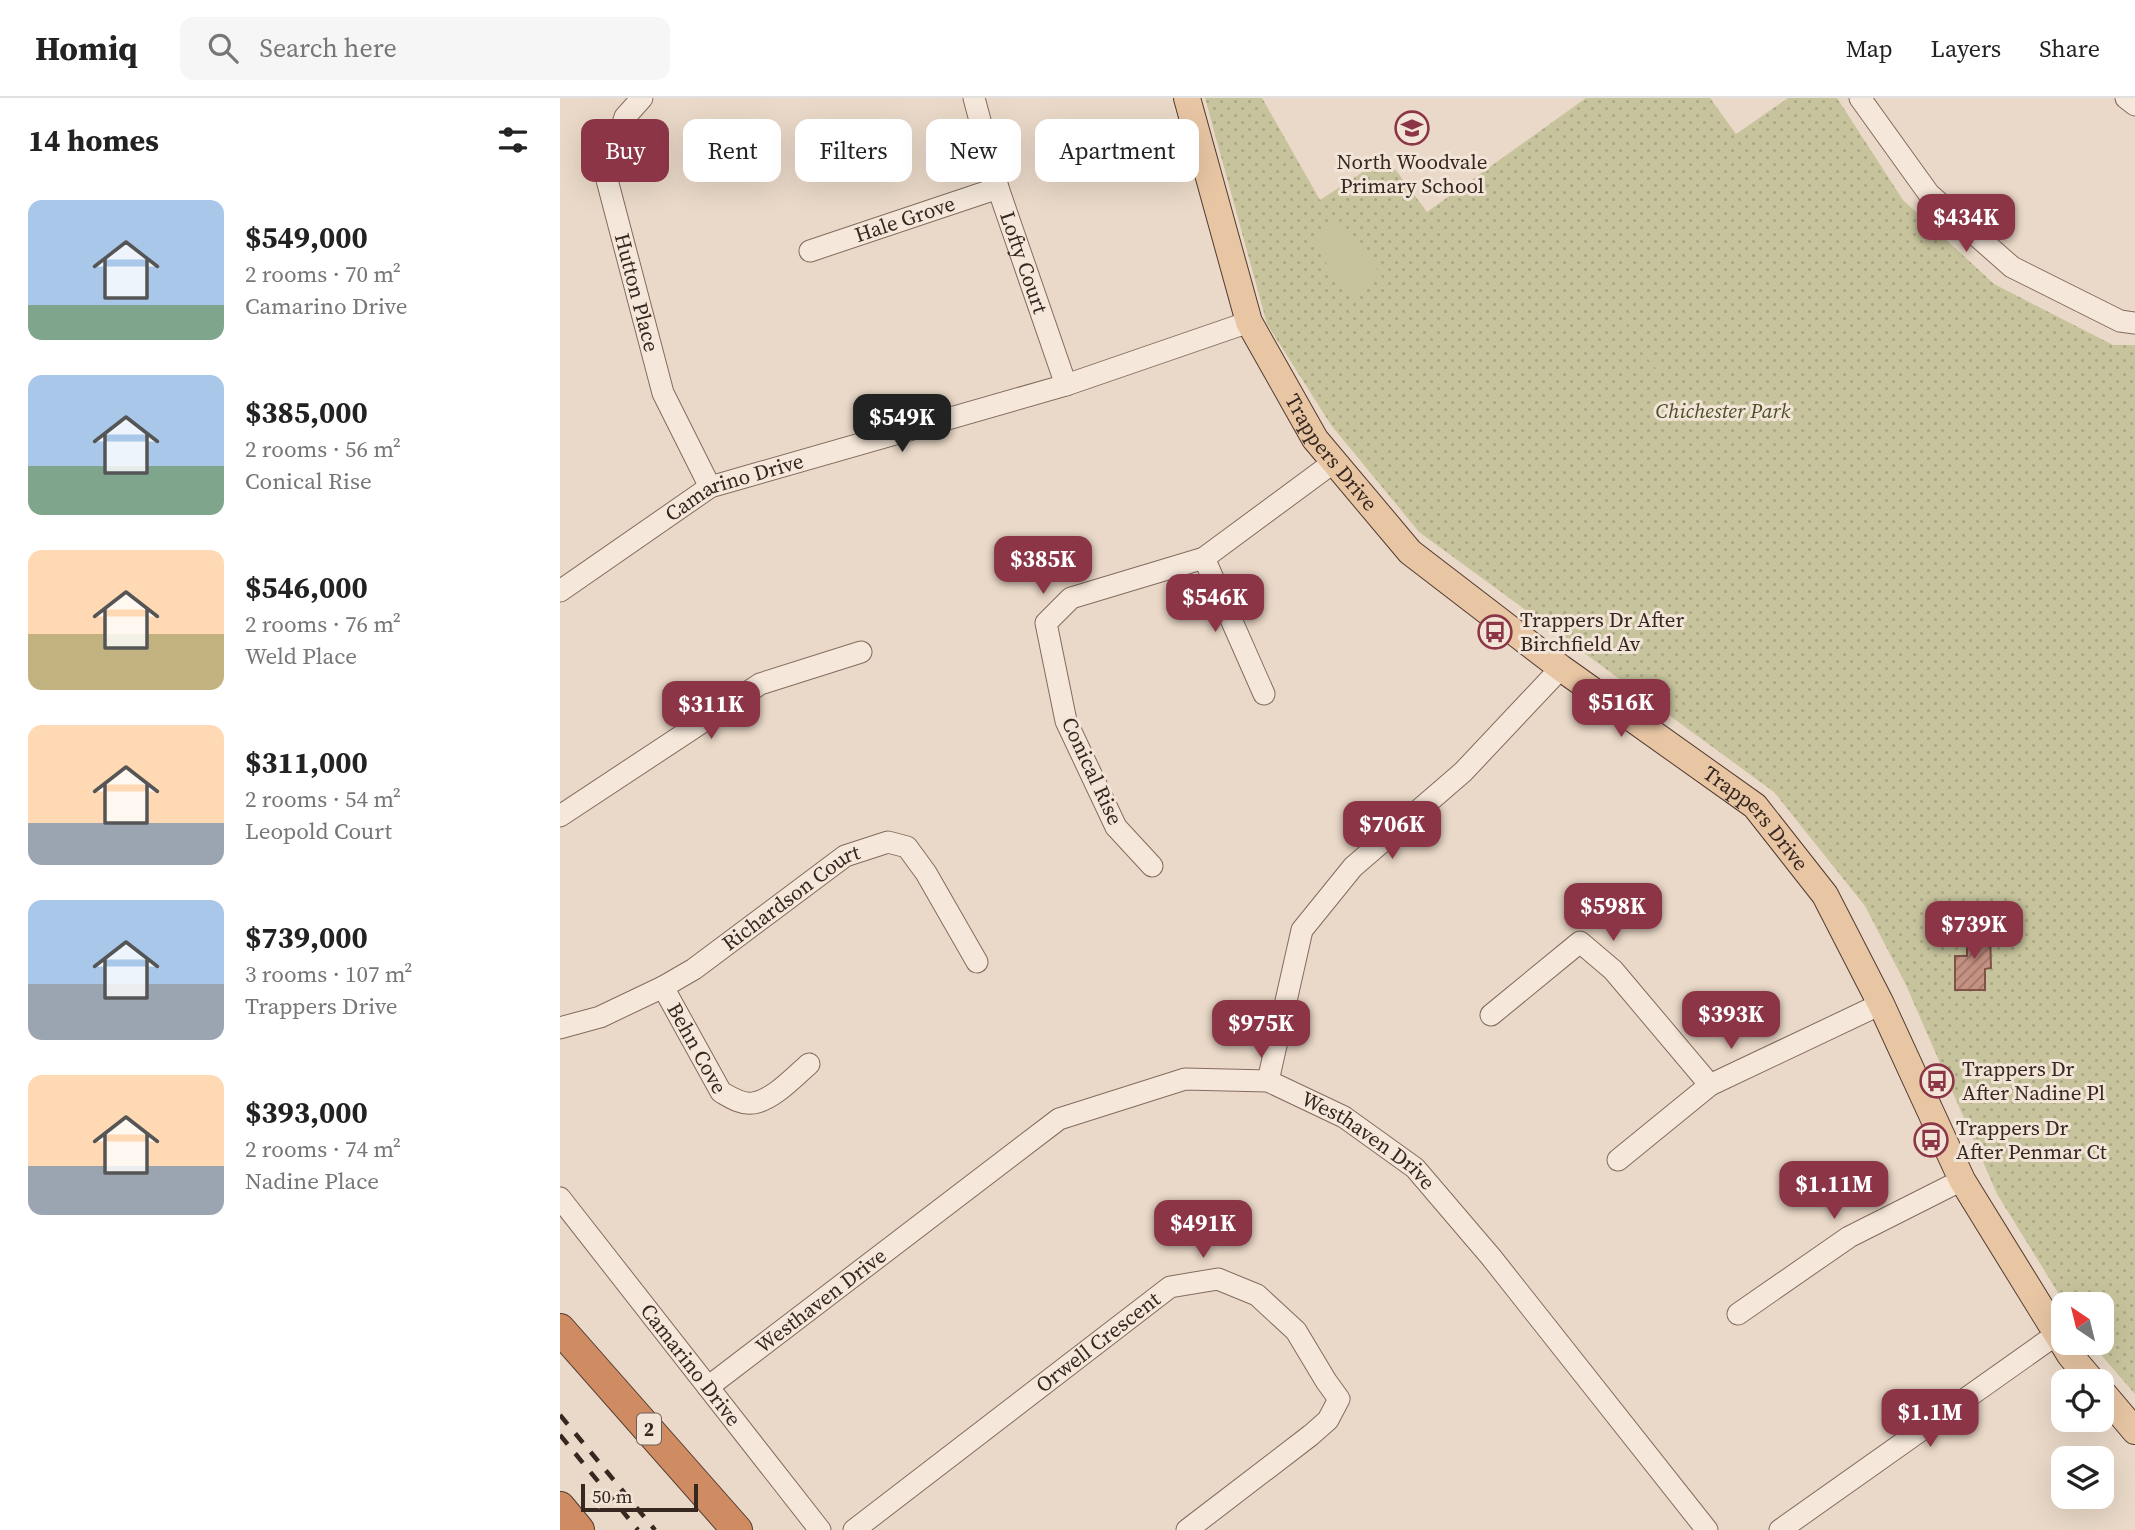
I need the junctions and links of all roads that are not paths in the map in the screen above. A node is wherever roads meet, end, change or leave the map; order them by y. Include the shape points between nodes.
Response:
1 (642, 98) edge
2 (974, 98) edge
3 (1187, 98) edge
4 (1860, 98) edge
5 (2126, 98) edge
6 (2135, 105) edge
7 (998, 188) junction
8 (810, 251) dead end
9 (1249, 323) junction
10 (2135, 323) edge
11 (1066, 385) junction
12 (1334, 462) junction
13 (710, 487) junction
14 (1204, 558) junction
15 (560, 591) edge
16 (861, 652) dead end
17 (1561, 668) junction
18 (1264, 694) dead end
19 (560, 816) edge
20 (1152, 866) dead end
21 (977, 961) dead end
22 (663, 988) junction
23 (1881, 1004) junction
24 (1492, 1015) dead end
25 (560, 1028) edge
26 (809, 1064) dead end
27 (1268, 1082) junction
28 (1710, 1084) junction
29 (1618, 1160) dead end
30 (1962, 1180) junction
31 (560, 1198) edge
32 (1738, 1314) dead end
33 (2051, 1324) edge
34 (560, 1329) edge
35 (2051, 1338) edge
36 (2070, 1355) edge
37 (2082, 1369) edge
38 (708, 1387) junction
39 (2114, 1406) edge
40 (2135, 1431) edge
41 (560, 1507) edge
42 (579, 1530) edge
43 (737, 1530) edge
44 (820, 1530) edge
45 (854, 1530) edge
46 (1187, 1530) edge
47 (1707, 1530) edge
48 (1780, 1530) edge

1 - 13 street, Hutton Place via 625,117 606,176 663,393
2 - 7 street, Lofty Court
3 - 9 main road, Trappers Drive
4 - 10 street via 1929,194 2012,267 2120,321
5 - 6 street
7 - 8 street, Hale Grove
7 - 11 street, Lofty Court
9 - 11 street, Camarino Drive
9 - 12 main road, Trappers Drive via 1315,439
11 - 13 street, Camarino Drive
12 - 14 street, Conical Rise
12 - 17 main road, Trappers Drive via 1410,552
13 - 15 street, Camarino Drive
14 - 18 street
14 - 20 street, Conical Rise via 1071,597 1046,623 1066,721 1116,827
16 - 19 street via 760,684
17 - 23 main road, Trappers Drive via 1755,806 1825,895
17 - 27 street via 1463,772 1353,867 1302,930
21 - 22 street, Richardson Court via 907,846 888,842 845,856
22 - 25 street, Richardson Court via 600,1017
22 - 26 street, Behn Cove via 721,1092 736,1100 752,1104
23 - 28 street
23 - 30 main road, Trappers Drive
24 - 28 street via 1580,942 1613,970
27 - 38 street, Westhaven Drive via 1185,1079 1059,1119
27 - 47 street, Westhaven Drive via 1344,1116 1415,1168 1491,1256
28 - 29 street
30 - 32 street via 1849,1237
30 - 33 main road, Trappers Drive
31 - 38 street, Camarino Drive
34 - 43 highway, 2
35 - 48 street
36 - 37 main road, Trappers Drive
38 - 44 street, Camarino Drive
39 - 40 main road
41 - 42 highway
45 - 46 street, Orwell Crescent via 1170,1287 1218,1279 1257,1295 1296,1331 1339,1399 1328,1420 1311,1435

